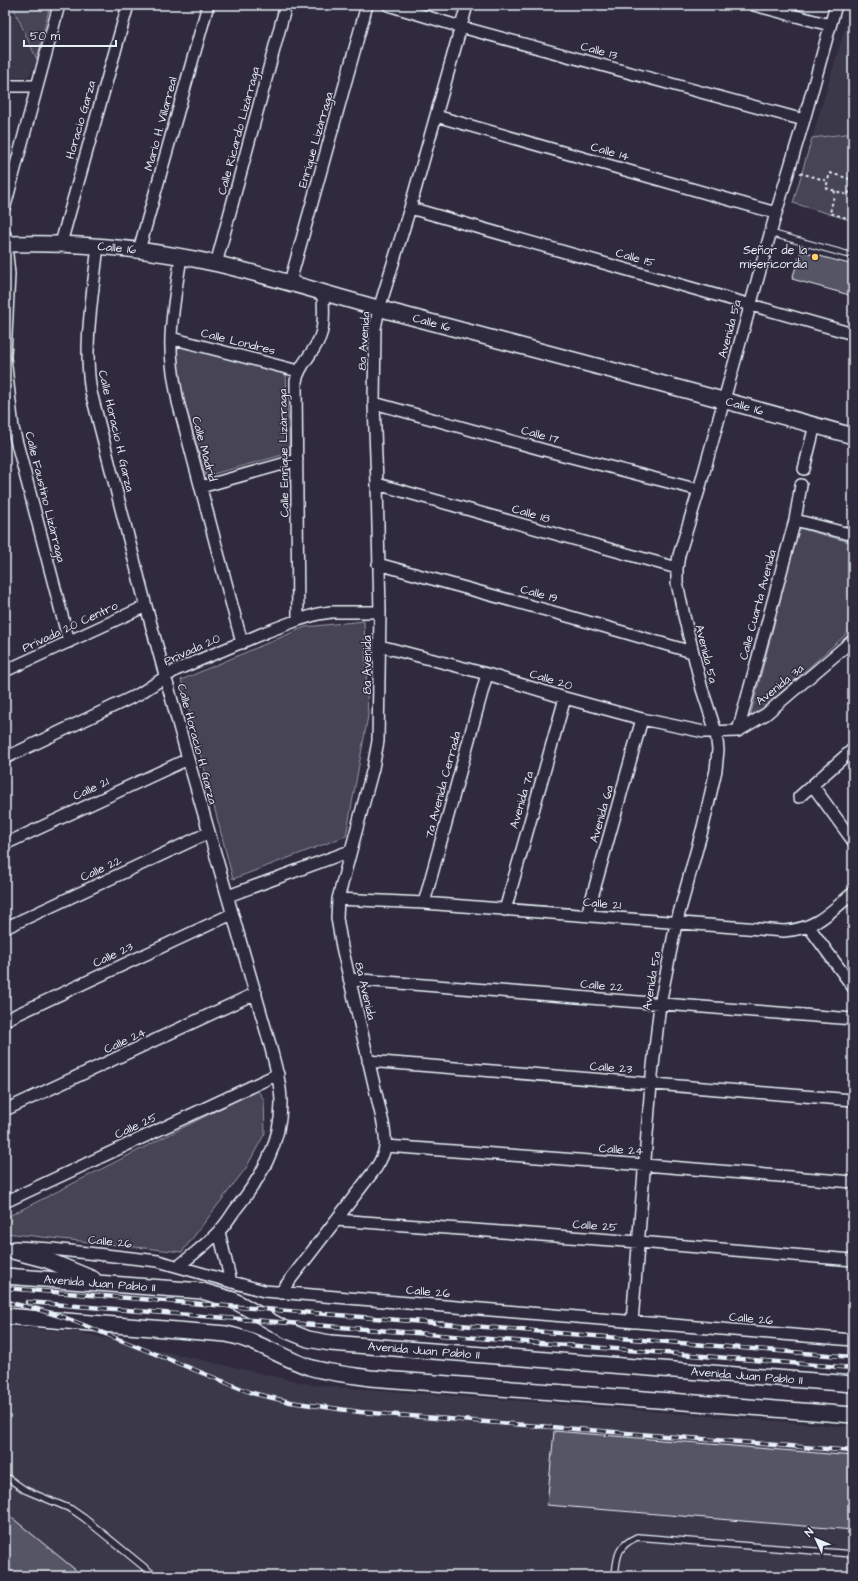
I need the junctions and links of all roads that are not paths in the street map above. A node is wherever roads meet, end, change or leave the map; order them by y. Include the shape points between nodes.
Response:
1 (59, 5) edge
2 (128, 5) edge
3 (208, 5) edge
4 (286, 5) edge
5 (367, 5) edge
6 (388, 5) edge
7 (467, 5) edge
8 (754, 5) edge
9 (836, 5) edge
10 (830, 25) junction
11 (461, 27) junction
12 (5, 86) edge
13 (37, 86) junction
14 (436, 116) junction
15 (804, 120) junction
16 (5, 162) edge
17 (17, 162) junction
18 (5, 206) edge
19 (410, 208) junction
20 (776, 213) junction
21 (770, 233) junction
22 (5, 241) edge
23 (60, 243) junction
24 (98, 246) junction
25 (139, 250) junction
26 (853, 256) edge
27 (181, 257) junction
28 (216, 264) junction
29 (290, 282) junction
30 (323, 294) junction
31 (750, 305) junction
32 (379, 309) junction
33 (853, 334) edge
34 (171, 338) junction
35 (5, 357) edge
36 (298, 371) junction
37 (724, 400) junction
38 (374, 403) junction
39 (815, 425) junction
40 (853, 436) edge
41 (297, 460) junction
42 (804, 469) dead end
43 (377, 484) junction
44 (801, 485) dead end
45 (201, 487) junction
46 (699, 490) junction
47 (795, 520) junction
48 (853, 535) edge
49 (378, 564) junction
50 (677, 568) junction
51 (146, 606) junction
52 (380, 612) junction
53 (298, 620) junction
54 (853, 640) edge
55 (69, 642) junction
56 (242, 643) junction
57 (380, 646) junction
58 (692, 652) junction
59 (5, 671) edge
60 (487, 674) junction
61 (165, 676) junction
62 (565, 698) junction
63 (642, 719) junction
64 (738, 731) junction
65 (716, 732) junction
66 (853, 749) edge
67 (5, 758) edge
68 (188, 759) junction
69 (813, 786) junction
70 (799, 797) dead end
71 (208, 833) junction
72 (853, 841) edge
73 (5, 844) edge
74 (350, 851) junction
75 (853, 894) edge
76 (228, 896) junction
77 (338, 899) junction
78 (424, 903) junction
79 (505, 910) junction
80 (232, 914) junction
81 (587, 915) junction
82 (676, 924) junction
83 (808, 927) junction
84 (5, 928) edge
85 (349, 980) junction
86 (853, 987) edge
87 (256, 993) junction
88 (660, 1004) junction
89 (853, 1019) edge
90 (5, 1020) edge
91 (368, 1061) junction
92 (278, 1074) junction
93 (651, 1084) junction
94 (853, 1100) edge
95 (5, 1110) edge
96 (386, 1146) junction
97 (645, 1165) junction
98 (853, 1182) edge
99 (5, 1202) edge
100 (336, 1220) junction
101 (219, 1232) junction
102 (639, 1242) junction
103 (5, 1248) edge
104 (853, 1260) edge
105 (179, 1266) junction
106 (5, 1276) edge
107 (230, 1282) junction
108 (102, 1283) junction
109 (280, 1293) junction
110 (5, 1316) edge
111 (632, 1322) junction
112 (853, 1340) edge
113 (853, 1384) edge
114 (853, 1415) edge
115 (5, 1476) edge
116 (853, 1554) edge
117 (155, 1576) edge
118 (615, 1576) edge

1 - 13 street
2 - 23 street, Horacio Garza
3 - 25 street, Mario H. Villarreal
4 - 28 street, Calle Ricardo Lizárraga
5 - 29 street, Enrique Lizárraga
6 - 11 street, Calle 13
7 - 11 street, 8a Avenida
8 - 10 street
9 - 10 street, Avenida 5a
10 - 15 street, Avenida 5a
11 - 14 street, 8a Avenida
11 - 15 street, Calle 13
12 - 13 street
13 - 17 street
14 - 19 street, 8a Avenida
14 - 20 street, Calle 14
15 - 20 street, Avenida 5a
16 - 17 street
17 - 18 street
19 - 31 street, Calle 15
19 - 32 street, 8a Avenida
20 - 21 street, Avenida 5a
21 - 26 lane
21 - 31 street, Avenida 5a
22 - 23 main road, Calle 16
22 - 35 street, Calle Faustino Lizárraga via 9,274
23 - 24 main road, Calle 16
24 - 25 main road, Calle 16
24 - 51 street, Calle Horacio H. Garza via 87,372
25 - 27 main road, Calle 16
27 - 28 main road, Calle 16
27 - 34 street, Calle Madrid
28 - 29 main road, Calle 16
29 - 30 main road, Calle 16
30 - 32 main road, Calle 16
30 - 36 street, Calle Enrique Lizárraga via 321,334
31 - 33 street, Calle 15
31 - 37 street, Avenida 5a
32 - 37 main road, Calle 16
32 - 38 street, 8a Avenida via 374,344
34 - 36 street, Calle Londres
34 - 45 street, Calle Madrid via 178,402
35 - 55 street, Calle Faustino Lizárraga via 13,428
36 - 41 street, Calle Enrique Lizárraga via 295,395
37 - 39 main road, Calle 16
37 - 46 street, Avenida 5a
38 - 43 street, 8a Avenida
38 - 46 street, Calle 17
39 - 40 main road, Calle 16
39 - 42 street
41 - 45 street
41 - 53 street, Calle Enrique Lizárraga
43 - 49 street, 8a Avenida
43 - 50 street, Calle 18
44 - 47 street, Calle Cuarta Avenida
45 - 56 street, Calle Madrid
46 - 50 street, Avenida 5a
47 - 48 street
47 - 64 street, Calle Cuarta Avenida
49 - 52 street, 8a Avenida
49 - 58 street, Calle 19
50 - 58 street, Avenida 5a
51 - 55 street, Privada 20 Centro
51 - 61 street, Calle Horacio H. Garza
52 - 53 street, Privada 20 via 332,612
52 - 57 street, 8a Avenida
53 - 56 street, Privada 20
54 - 64 street, Avenida 3a via 766,714
55 - 59 street, Privada 20 Centro
56 - 61 street, Privada 20
57 - 60 street, Calle 20
57 - 74 street, 8a Avenida via 378,740 373,768
58 - 65 street, Avenida 5a
60 - 62 street, Calle 20
60 - 78 street, 7a Avenida Cerrada
61 - 67 street, Privada 20 via 139,694
61 - 68 street, Calle Horacio H. Garza
62 - 63 street, Calle 20
62 - 79 street, Avenida 7a
63 - 65 street, Calle 20 via 704,732
63 - 81 street, Avenida 6a
64 - 65 street, Avenida 3a
65 - 82 street, Avenida 5a via 716,770
66 - 69 street
68 - 71 street, Calle Horacio H. Garza
68 - 73 street, Calle 21
69 - 70 street
69 - 72 street
71 - 76 street, Calle Horacio H. Garza
71 - 84 street, Calle 22
74 - 76 street
74 - 77 street, 8a Avenida
75 - 83 street, Calle 21
76 - 80 street, Calle Horacio H. Garza
77 - 78 street, Calle 21
77 - 85 street, 8a Avenida via 336,918
78 - 79 street, Calle 21
79 - 81 street, Calle 21
80 - 87 street, Calle Horacio H. Garza
80 - 90 street, Calle 23
81 - 82 street, Calle 21
82 - 83 street, Calle 21 via 784,931
82 - 88 street, Avenida 5a
83 - 86 street
85 - 88 street, Calle 22
85 - 91 street, 8a Avenida
87 - 92 street, Calle Horacio H. Garza
87 - 95 street, Calle 24
88 - 89 street, Calle 22
88 - 93 street, Avenida 5a
91 - 93 street, Calle 23
91 - 96 street, 8a Avenida
92 - 99 street, Calle 25
92 - 101 street, Calle Horacio H. Garza via 281,1102 279,1128 273,1149 253,1186
93 - 94 street, Calle 23
93 - 97 street, Avenida 5a
96 - 97 street, Calle 24
96 - 100 street via 376,1168
97 - 98 street, Calle 24
97 - 102 street, Avenida 5a
100 - 102 street, Calle 25
100 - 109 street
101 - 105 street, Calle Horacio H. Garza
101 - 107 street
102 - 104 street, Calle 25
102 - 111 street, Avenida 5a
103 - 105 street, Calle 26 via 52,1248 158,1260
103 - 108 main road via 47,1260
105 - 107 street, Calle 26
106 - 108 main road, Avenida Juan Pablo II
107 - 109 street, Calle 26
108 - 113 main road, Avenida Juan Pablo II via 202,1291 218,1295 233,1300 288,1332 330,1343
109 - 111 street, Calle 26
110 - 114 main road via 226,1334 256,1342 309,1366 341,1374
111 - 112 street, Calle 26
115 - 117 lane via 25,1490 71,1509
116 - 118 lane via 637,1537 621,1548 617,1556

